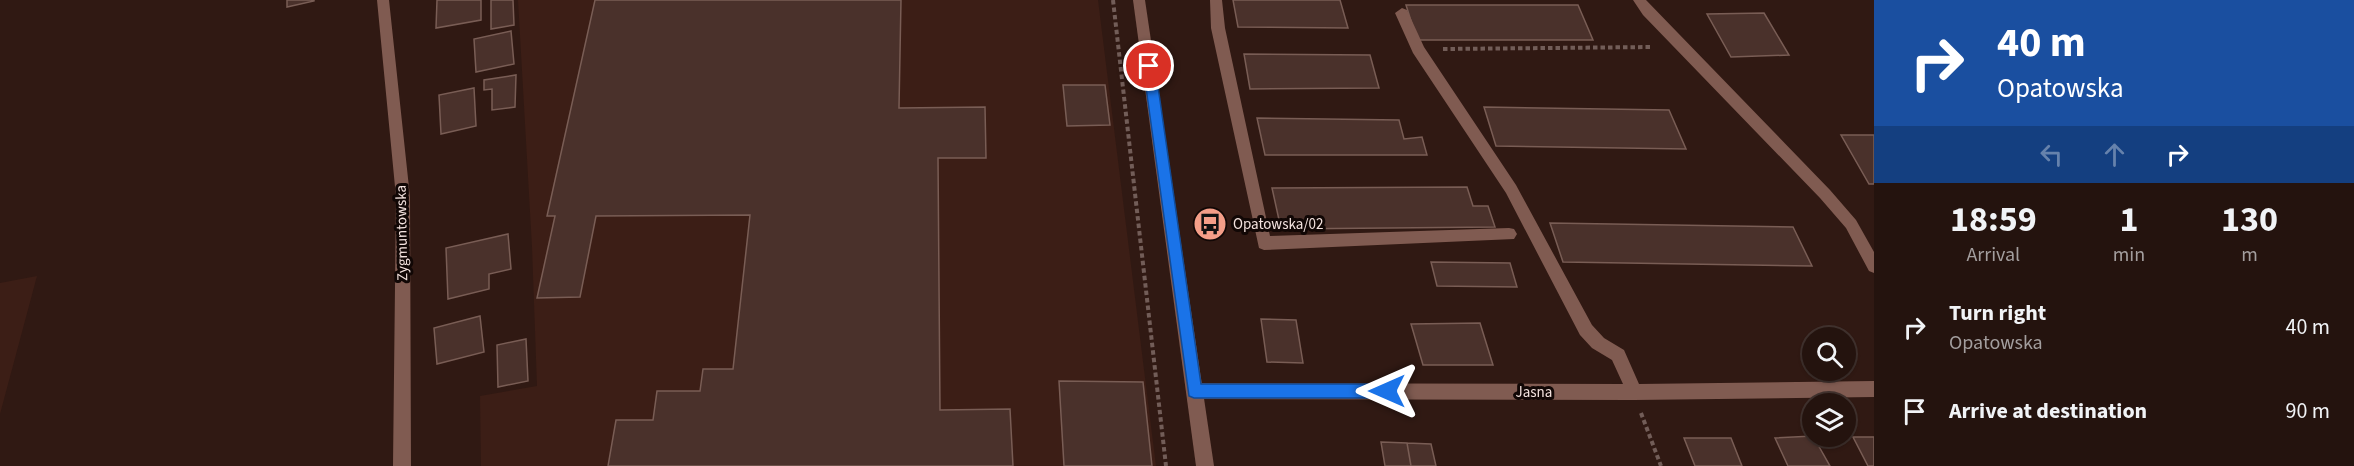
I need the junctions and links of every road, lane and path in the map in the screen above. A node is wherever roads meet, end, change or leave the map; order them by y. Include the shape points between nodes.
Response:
1 (383, 0) edge
2 (1113, 0) edge
3 (1139, 0) edge
4 (1216, 0) edge
5 (1639, 0) edge
6 (1402, 14) dead end
7 (1682, 46) junction
8 (1418, 49) junction
9 (1509, 234) dead end
10 (1874, 266) edge
11 (1874, 389) edge
12 (1194, 391) junction
13 (1634, 392) junction
14 (402, 466) edge
15 (1166, 466) edge
16 (1204, 466) edge
17 (1661, 466) edge

1 - 14 street, Zygmuntowska via 403,197
2 - 15 path
3 - 12 street
4 - 9 street via 1218,28 1264,243
5 - 7 street
6 - 8 street
7 - 8 path
7 - 10 street via 1826,194 1851,224
8 - 13 street via 1511,189 1586,330 1618,355
11 - 13 street, Jasna
12 - 13 street, Jasna
12 - 16 street
13 - 17 path

